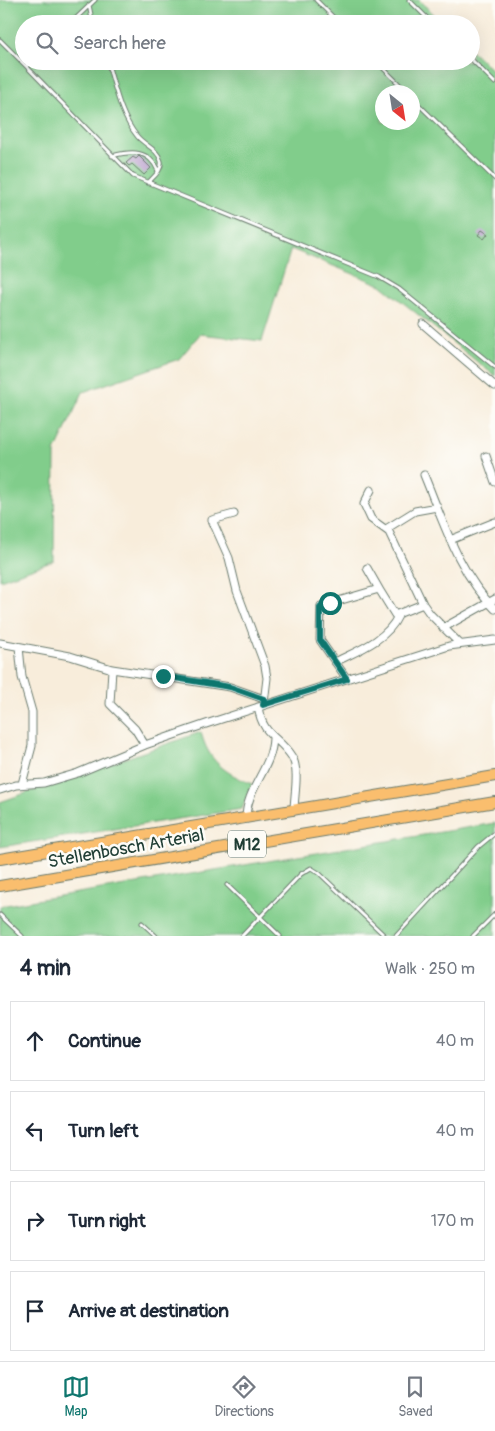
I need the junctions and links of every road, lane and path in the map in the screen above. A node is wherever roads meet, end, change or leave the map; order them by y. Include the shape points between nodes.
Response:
1 (95, 0) edge
2 (316, 0) edge
3 (409, 0) edge
4 (89, 5) junction
5 (79, 15) edge
6 (91, 15) edge
7 (331, 15) edge
8 (425, 15) edge
9 (0, 40) edge
10 (15, 55) edge
11 (480, 68) edge
12 (30, 70) edge
13 (110, 70) edge
14 (385, 70) edge
15 (495, 83) edge
16 (400, 85) edge
17 (420, 106) edge
18 (112, 156) junction
19 (158, 171) junction
20 (495, 179) edge
21 (148, 183) junction
22 (423, 324) dead end
23 (495, 367) edge
24 (495, 386) edge
25 (486, 456) dead end
26 (424, 475) dead end
27 (495, 481) edge
28 (371, 490) dead end
29 (437, 507) junction
30 (234, 514) dead end
31 (495, 522) edge
32 (386, 529) junction
33 (450, 540) junction
34 (367, 568) dead end
35 (379, 589) junction
36 (495, 598) edge
37 (487, 602) junction
38 (423, 604) junction
39 (495, 610) edge
40 (398, 616) junction
41 (443, 628) junction
42 (495, 640) edge
43 (0, 643) edge
44 (459, 643) junction
45 (20, 646) junction
46 (335, 662) junction
47 (112, 669) junction
48 (347, 679) junction
49 (262, 704) junction
50 (273, 738) junction
51 (145, 746) junction
52 (495, 776) edge
53 (22, 784) junction
54 (0, 790) edge
55 (495, 802) edge
56 (294, 811) junction
57 (246, 819) junction
58 (495, 833) edge
59 (0, 859) edge
60 (227, 885) dead end
61 (0, 886) edge
62 (495, 914) edge
63 (0, 915) edge
64 (260, 917) junction
65 (142, 923) dead end
66 (22, 936) edge
67 (156, 936) edge
68 (242, 936) edge
69 (280, 936) edge
70 (385, 936) edge
71 (396, 936) edge
72 (473, 936) edge

1 - 4 lane
2 - 7 lane
3 - 8 lane
4 - 5 lane
4 - 6 lane
9 - 10 lane
11 - 15 lane
12 - 18 lane
13 - 19 lane via 127,120 139,139 160,157 162,164
14 - 16 lane
17 - 20 lane
18 - 19 lane via 132,152 144,154
18 - 21 lane via 133,176
19 - 21 lane
21 - 23 lane via 386,280
22 - 24 street
25 - 27 street
26 - 29 street
28 - 32 street via 364,500 365,510 375,523
29 - 32 street via 415,511
29 - 33 street
30 - 49 street via 212,520 229,558 237,592 265,666 267,678
31 - 33 street
32 - 38 street
33 - 37 street
34 - 35 street
35 - 40 street via 393,614
35 - 46 street via 321,607 320,640
36 - 37 street
37 - 39 street
37 - 41 street
38 - 40 street
38 - 41 street
40 - 46 street via 394,626 384,635
41 - 44 street
42 - 44 street
43 - 45 street
44 - 48 street
45 - 47 street
45 - 53 street via 22,677 32,712 32,746
46 - 48 street
47 - 49 street via 230,687
47 - 51 street via 110,704 135,728
48 - 49 street
49 - 50 street via 263,725
49 - 51 street
50 - 56 street via 295,764
50 - 57 street via 269,761 251,792
51 - 53 street via 78,773 44,783
52 - 56 main road, Stellenbosch Arterial / M12
53 - 54 street
55 - 61 main road, Stellenbosch Arterial / M12
56 - 57 main road, Stellenbosch Arterial / M12
57 - 59 main road, Stellenbosch Arterial / M12
58 - 71 lane via 478,847
60 - 64 lane
62 - 72 lane
63 - 66 lane
64 - 68 lane
64 - 69 lane
64 - 70 lane via 301,874 311,868
65 - 67 lane

